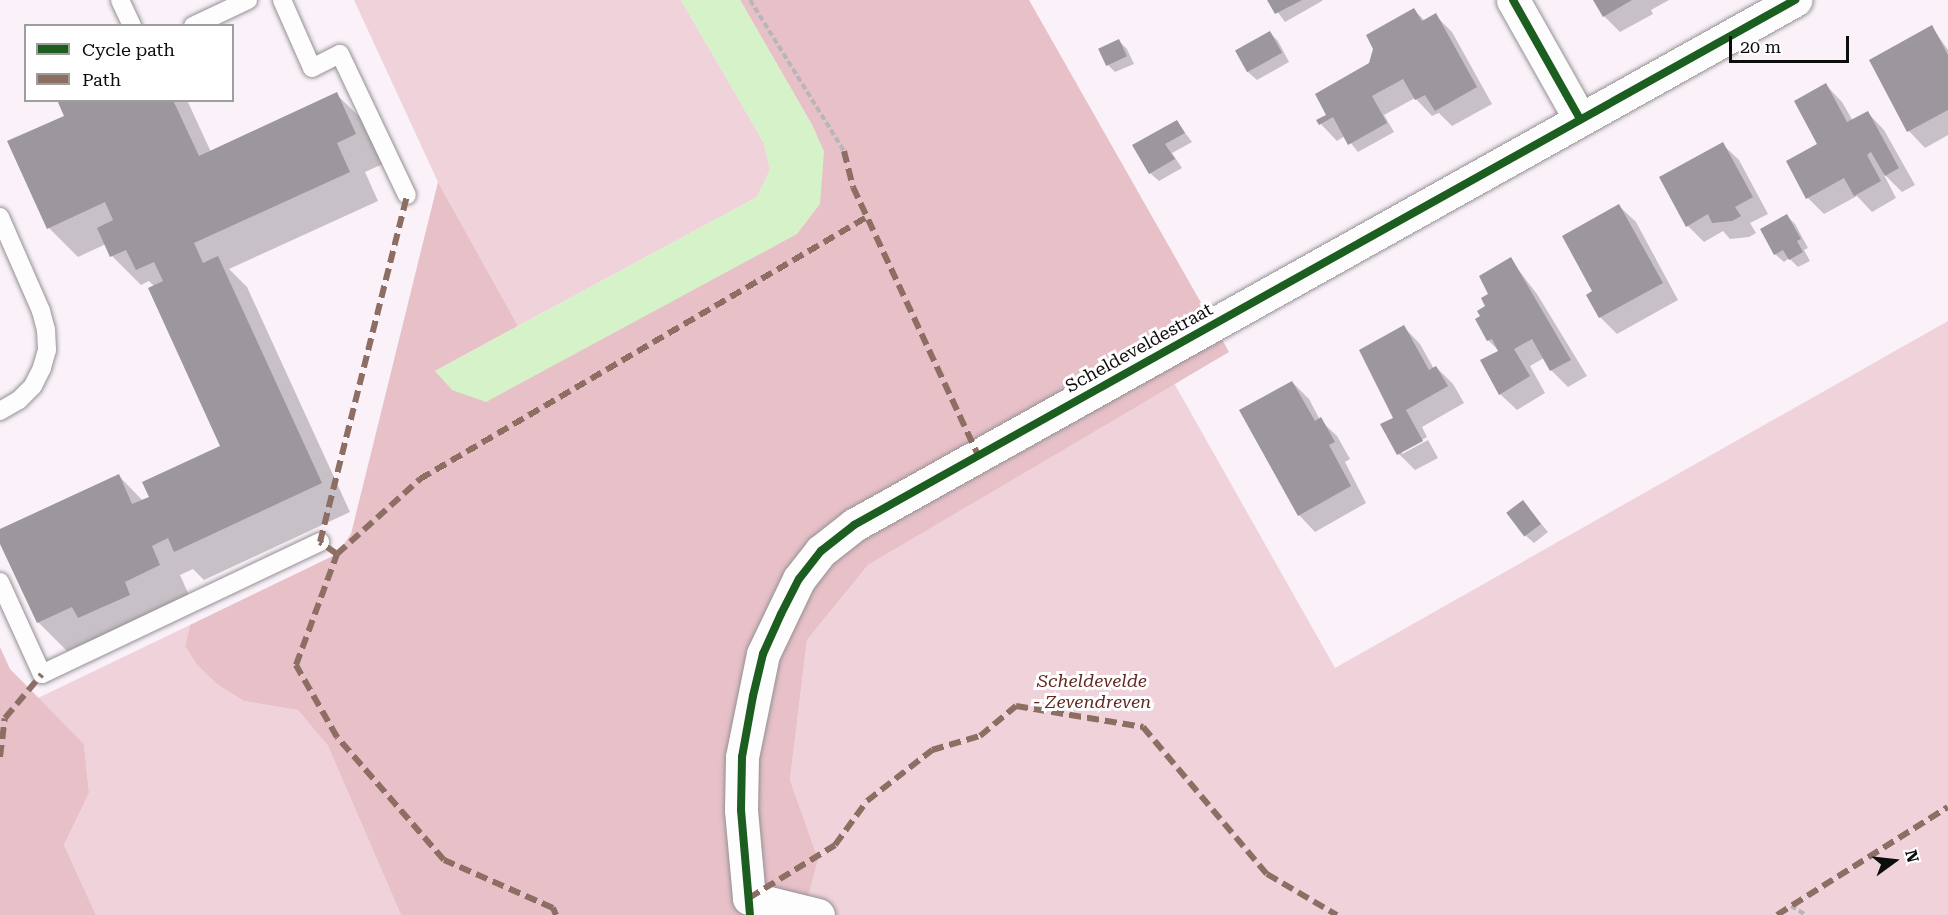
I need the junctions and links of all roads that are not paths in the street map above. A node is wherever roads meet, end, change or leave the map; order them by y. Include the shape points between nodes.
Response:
1 (120, 0) edge
2 (248, 0) edge
3 (282, 0) edge
4 (1513, 0) edge
5 (1794, 0) edge
6 (131, 24) edge
7 (197, 24) edge
8 (1580, 119) junction
9 (407, 195) dead end
10 (0, 217) edge
11 (0, 411) edge
12 (320, 542) dead end
13 (0, 582) edge
14 (818, 915) edge

1 - 6 lane
2 - 7 lane
3 - 9 lane via 312,68 340,54
4 - 8 street
5 - 8 street, Scheldeveldestraat
8 - 14 street, Scheldeveldestraat via 854,525 821,551 799,579 763,654 742,757 741,800 749,898
10 - 11 lane via 41,311 47,350 33,386
12 - 13 lane via 42,674

